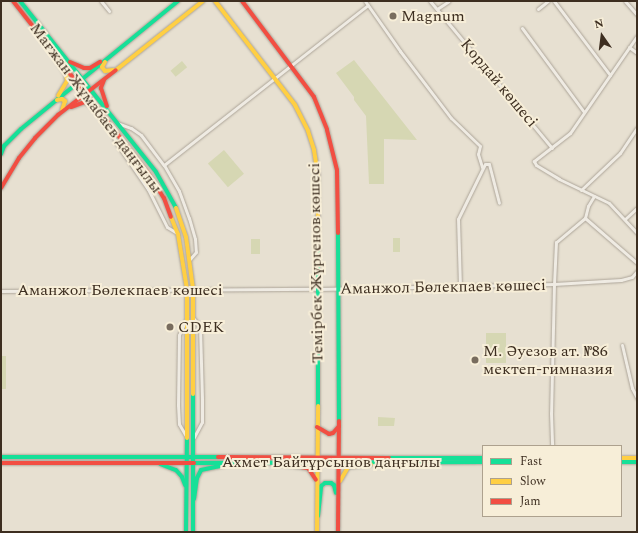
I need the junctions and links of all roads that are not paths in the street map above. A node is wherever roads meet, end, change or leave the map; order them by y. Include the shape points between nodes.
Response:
1 (13, 1) edge
2 (20, 1) edge
3 (101, 1) edge
4 (178, 1) edge
5 (203, 1) edge
6 (215, 1) edge
7 (242, 1) edge
8 (365, 1) edge
9 (430, 1) edge
10 (449, 1) edge
11 (548, 1) edge
12 (554, 1) edge
13 (625, 1) edge
14 (368, 5) junction
15 (437, 9) junction
16 (538, 9) dead end
17 (108, 11) dead end
18 (637, 15) edge
19 (522, 28) dead end
20 (637, 36) edge
21 (48, 45) junction
22 (629, 47) junction
23 (637, 53) edge
24 (108, 58) junction
25 (69, 62) junction
26 (122, 65) junction
27 (292, 66) junction
28 (610, 75) junction
29 (83, 78) junction
30 (105, 78) junction
31 (277, 78) junction
32 (78, 82) junction
33 (91, 89) junction
34 (86, 93) junction
35 (55, 101) junction
36 (49, 106) junction
37 (65, 110) junction
38 (108, 110) junction
39 (584, 112) junction
40 (58, 115) junction
41 (107, 120) junction
42 (117, 123) junction
43 (111, 126) junction
44 (637, 128) edge
45 (552, 148) junction
46 (1, 154) edge
47 (164, 166) junction
48 (482, 167) junction
49 (1, 188) edge
50 (581, 190) junction
51 (594, 196) junction
52 (499, 203) dead end
53 (637, 208) edge
54 (586, 218) junction
55 (625, 219) junction
56 (637, 233) edge
57 (178, 234) junction
58 (190, 259) junction
59 (637, 262) edge
60 (637, 271) edge
61 (554, 284) junction
62 (460, 286) junction
63 (340, 288) junction
64 (187, 289) junction
65 (193, 289) junction
66 (320, 289) junction
67 (1, 291) edge
68 (188, 316) junction
69 (193, 318) junction
70 (622, 345) dead end
71 (637, 398) edge
72 (339, 426) junction
73 (317, 427) junction
74 (187, 436) junction
75 (193, 439) junction
76 (552, 445) edge
77 (317, 456) junction
78 (1, 457) edge
79 (186, 457) junction
80 (339, 457) junction
81 (482, 458) edge
82 (622, 458) edge
83 (637, 458) edge
84 (193, 460) junction
85 (471, 460) junction
86 (237, 462) junction
87 (272, 462) junction
88 (317, 462) junction
89 (339, 462) junction
90 (383, 462) junction
91 (482, 462) edge
92 (622, 462) edge
93 (637, 462) edge
94 (1, 463) edge
95 (156, 463) junction
96 (186, 463) junction
97 (317, 482) junction
98 (186, 487) junction
99 (338, 487) junction
100 (193, 503) junction
101 (317, 521) junction
102 (338, 523) junction
103 (186, 532) edge
104 (193, 532) edge
105 (317, 532) edge
106 (338, 532) edge

1 - 21 street, Мағжан Жұмабаев даңғылы
2 - 25 street, Мағжан Жұмабаев даңғылы
3 - 17 street
4 - 24 street
5 - 26 street
6 - 31 street, Темірбек Жүргенов көшесі
7 - 27 street, Темірбек Жүргенов көшесі
8 - 14 street
9 - 15 street, Қордай көшесі
10 - 15 street
11 - 16 street
12 - 28 street
13 - 18 street
14 - 27 street
14 - 48 street via 451,118 480,146 478,154
15 - 45 street, Қордай көшесі
19 - 39 street
20 - 22 street
21 - 32 street, Мағжан Жұмабаев даңғылы
21 - 36 street via 66,74 67,81
22 - 23 street
22 - 28 street
24 - 25 street via 90,68
24 - 26 street via 102,65 105,71 112,71
24 - 29 street
25 - 29 street, Мағжан Жұмабаев даңғылы
26 - 30 street
27 - 31 street
27 - 63 street, Темірбек Жүргенов көшесі via 314,97 332,145 339,202
28 - 39 street
29 - 32 street
29 - 33 street, Мағжан Жұмабаев даңғылы
30 - 33 street
30 - 38 street via 101,88
31 - 47 street
31 - 66 street, Темірбек Жүргенов көшесі via 295,105 314,150 318,174
32 - 34 street, Мағжан Жұмабаев даңғылы
32 - 35 street
33 - 34 street
33 - 38 street, Мағжан Жұмабаев даңғылы
34 - 37 street
34 - 41 street, Мағжан Жұмабаев даңғылы
35 - 36 street
35 - 40 street via 62,99 65,102
36 - 46 street via 21,129 4,146
37 - 40 street
37 - 41 street via 84,102
38 - 42 street, Мағжан Жұмабаев даңғылы
39 - 45 street via 570,133
40 - 49 street via 19,158
41 - 43 street, Мағжан Жұмабаев даңғылы
42 - 47 street via 141,135
42 - 58 street, Мағжан Жұмабаев даңғылы via 156,172 169,194 178,212
43 - 57 street, Мағжан Жұмабаев даңғылы via 164,198
43 - 57 street via 115,141 148,189 167,226
44 - 50 street via 620,153
45 - 50 street via 534,161 536,165
47 - 58 street via 179,191 196,239 196,252
48 - 52 street via 489,164
48 - 62 street via 458,219
50 - 51 street
51 - 54 street via 588,206
51 - 55 street via 609,203
53 - 55 street
54 - 59 street
54 - 61 street via 556,242
55 - 56 street
57 - 64 street, Мағжан Жұмабаев даңғылы
58 - 65 street, Мағжан Жұмабаев даңғылы
60 - 61 street via 632,277 621,280
61 - 62 street, Аманжол Бөлекпаев көшесі
61 - 76 street, Аманжол Бөлекпаев көшесі
62 - 63 street, Аманжол Бөлекпаев көшесі
63 - 66 street, Аманжол Бөлекпаев көшесі
63 - 72 street, Темірбек Жүргенов көшесі
64 - 65 street, Аманжол Бөлекпаев көшесі
64 - 67 street, Аманжол Бөлекпаев көшесі
64 - 68 street, Мағжан Жұмабаев даңғылы
65 - 66 street, Аманжол Бөлекпаев көшесі
65 - 69 street, Мағжан Жұмабаев даңғылы
66 - 73 street, Темірбек Жүргенов көшесі
68 - 74 street, Мағжан Жұмабаев даңғылы
68 - 74 street via 179,335 178,405 179,424
69 - 75 street, Мағжан Жұмабаев даңғылы
69 - 75 street via 200,327 202,422
70 - 71 street via 632,388
72 - 73 street via 329,434
72 - 80 street, Темірбек Жүргенов көшесі
73 - 77 street, Темірбек Жүргенов көшесі
74 - 79 street, Мағжан Жұмабаев даңғылы
75 - 84 street, Мағжан Жұмабаев даңғылы
77 - 80 street, Ахмет Байтұрсынов даңғылы
77 - 84 street, Ахмет Байтұрсынов даңғылы
77 - 88 street, Темірбек Жүргенов көшесі
78 - 79 street, Ахмет Байтұрсынов даңғылы
79 - 84 street, Ахмет Байтұрсынов даңғылы
79 - 96 street, Мағжан Жұмабаев даңғылы
80 - 85 street, Ахмет Байтұрсынов даңғылы
80 - 89 street, Темірбек Жүргенов көшесі
81 - 85 street, Ахмет Байтұрсынов даңғылы
82 - 83 street
84 - 86 street, Ахмет Байтұрсынов даңғылы
84 - 96 street, Ахмет Байтұрсынов даңғылы
84 - 100 street, Мағжан Жұмабаев даңғылы
85 - 90 street, Ахмет Байтұрсынов даңғылы
85 - 91 street, Ахмет Байтұрсынов даңғылы
86 - 87 street, Ахмет Байтұрсынов даңғылы
86 - 100 street via 229,466 201,470 197,478
87 - 88 street, Ахмет Байтұрсынов даңғылы
87 - 97 street via 308,468
88 - 89 street, Ахмет Байтұрсынов даңғылы
88 - 97 street, Темірбек Жүргенов көшесі
89 - 90 street, Ахмет Байтұрсынов даңғылы
89 - 99 street, Темірбек Жүргенов көшесі
90 - 99 street via 348,467
92 - 93 street
94 - 95 street, Ахмет Байтұрсынов даңғылы
95 - 96 street, Ахмет Байтұрсынов даңғылы
95 - 98 street via 176,470
96 - 98 street, Мағжан Жұмабаев даңғылы
97 - 101 street, Темірбек Жүргенов көшесі
98 - 103 street, Мағжан Жұмабаев даңғылы
99 - 102 street, Темірбек Жүргенов көшесі
100 - 104 street
101 - 102 street via 322,486 331,483 336,489
101 - 105 street, Темірбек Жүргенов көшесі
102 - 106 street, Темірбек Жүргенов көшесі

